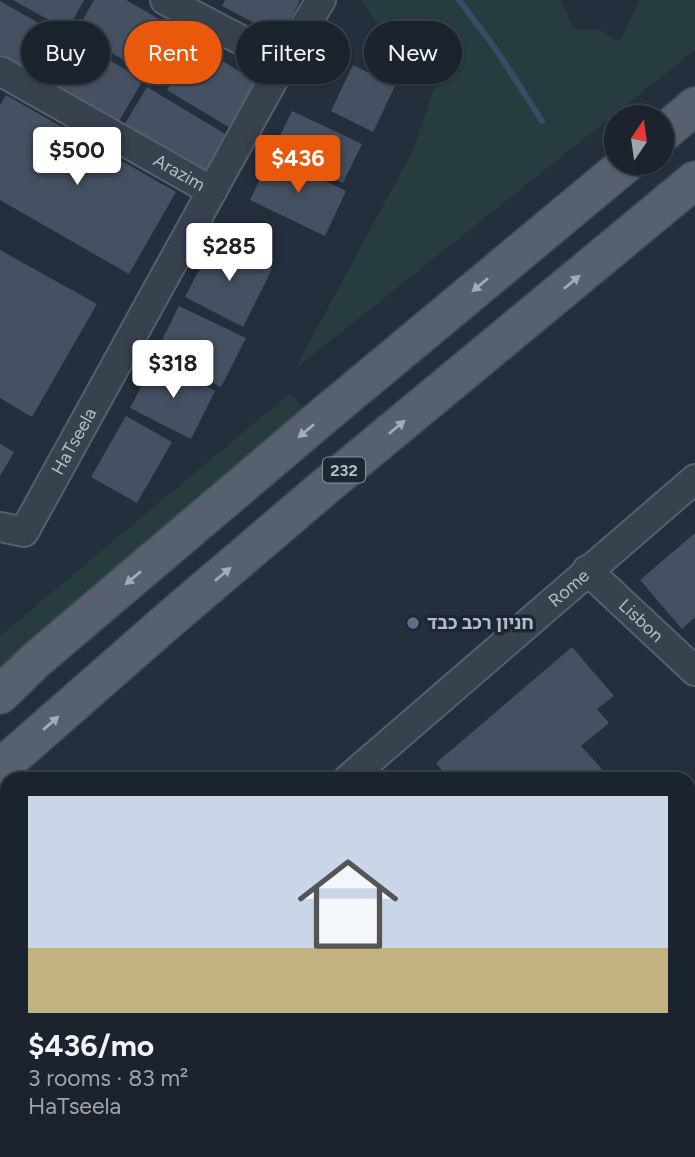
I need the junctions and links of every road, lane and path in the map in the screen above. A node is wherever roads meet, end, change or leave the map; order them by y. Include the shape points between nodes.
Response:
1 (165, 0) edge
2 (321, 0) edge
3 (308, 21) edge
4 (236, 37) edge
5 (2, 78) edge
6 (271, 84) edge
7 (695, 106) edge
8 (674, 124) edge
9 (613, 175) edge
10 (695, 180) edge
11 (212, 191) junction
12 (695, 478) edge
13 (0, 527) edge
14 (587, 570) junction
15 (695, 671) edge
16 (0, 695) edge
17 (0, 768) edge
18 (356, 772) edge

1 - 4 street
2 - 3 street, HaTseela
5 - 11 street, Arazim
6 - 11 street, HaTseela
7 - 8 main road
9 -> 16 main road
17 -> 10 main road, 232 via 327,485
11 - 13 street, HaTseela via 24,532
12 - 14 street, Rome
14 - 15 street, Lisbon
14 - 18 street, Rome

